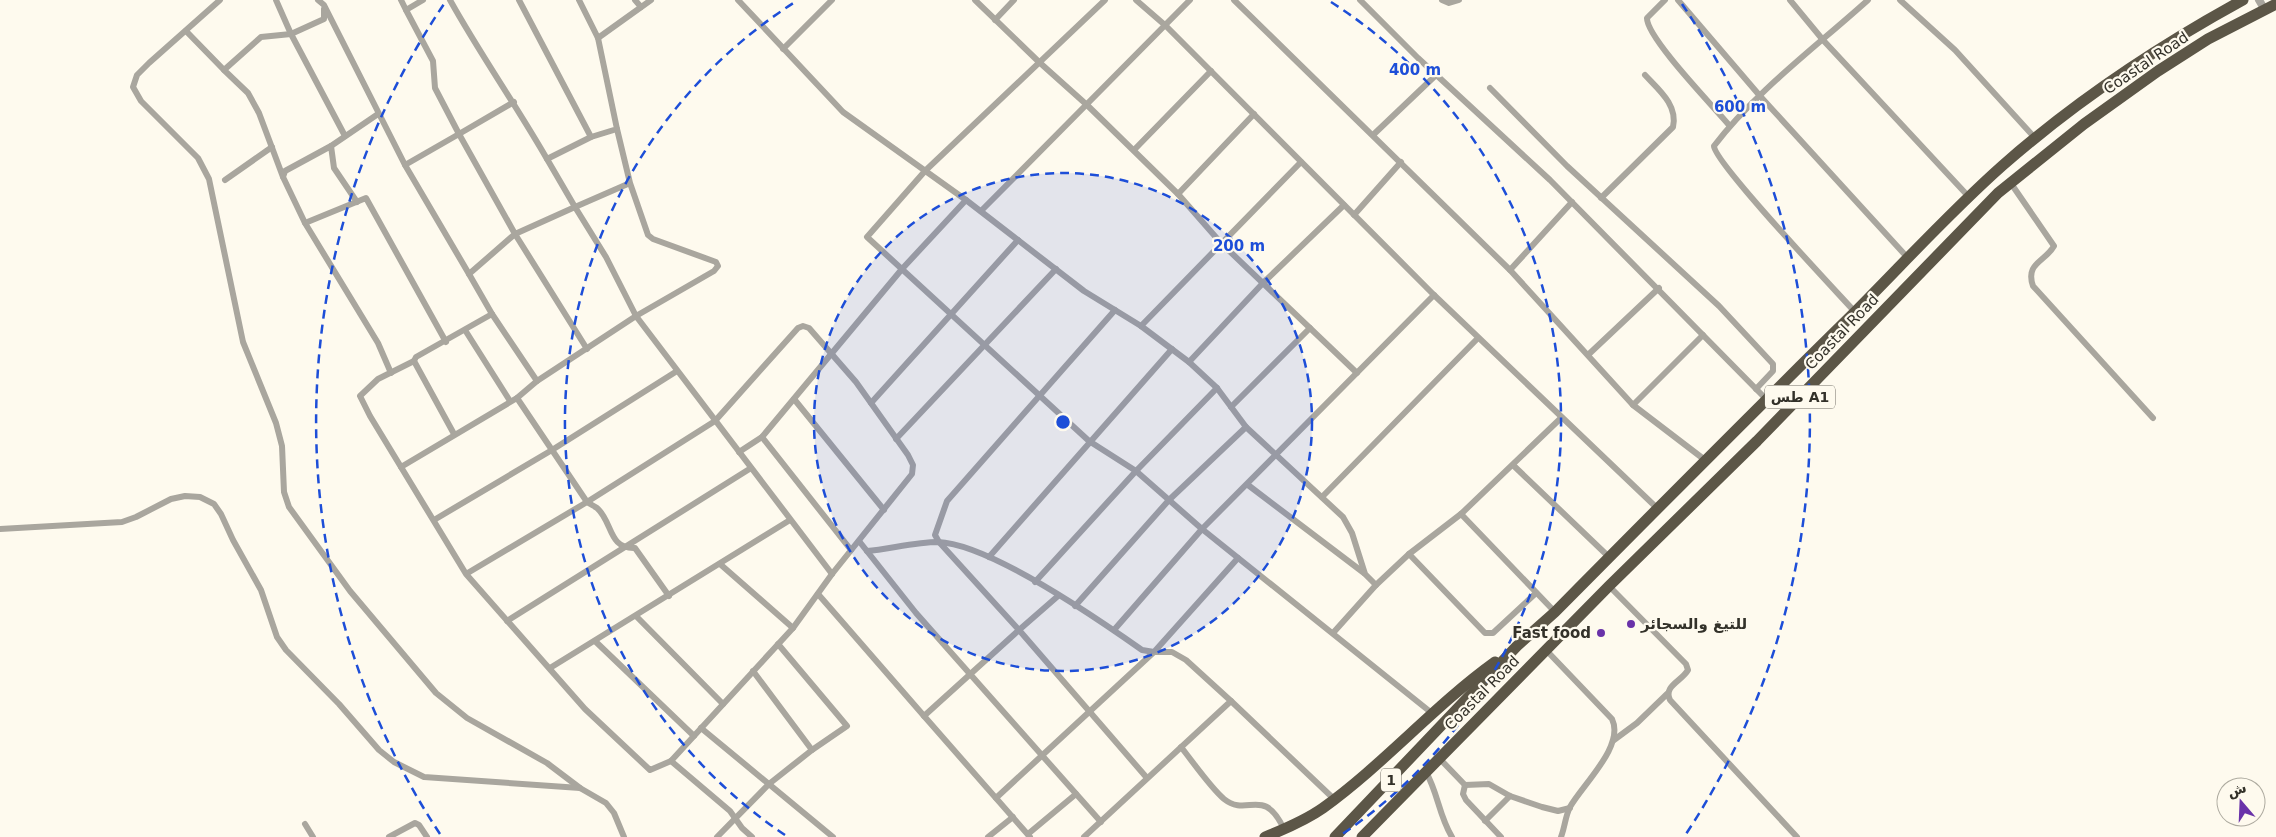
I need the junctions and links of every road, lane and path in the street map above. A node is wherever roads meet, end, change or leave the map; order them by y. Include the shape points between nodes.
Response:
1 (220, 0) edge
2 (276, 0) edge
3 (318, 0) edge
4 (331, 0) edge
5 (401, 0) edge
6 (423, 0) edge
7 (450, 0) edge
8 (520, 0) edge
9 (579, 0) edge
10 (635, 0) edge
11 (650, 0) edge
12 (738, 0) edge
13 (832, 0) edge
14 (975, 0) edge
15 (1014, 0) edge
16 (1105, 0) edge
17 (1136, 0) edge
18 (1190, 0) edge
19 (1234, 0) edge
20 (1360, 0) edge
21 (1442, 0) edge
22 (1459, 0) edge
23 (1665, 0) edge
24 (1678, 0) edge
25 (1790, 0) edge
26 (1868, 0) edge
27 (1900, 0) edge
28 (2243, 0) edge
29 (2276, 4) edge
30 (324, 5) junction
31 (2262, 5) edge
32 (640, 7) junction
33 (406, 10) junction
34 (995, 20) junction
35 (1166, 26) junction
36 (186, 31) junction
37 (291, 34) junction
38 (598, 38) junction
39 (1823, 40) junction
40 (783, 49) junction
41 (1038, 62) junction
42 (224, 70) junction
43 (1211, 71) junction
44 (1436, 75) junction
45 (1645, 75) dead end
46 (1490, 88) dead end
47 (1760, 96) junction
48 (514, 102) junction
49 (1088, 105) junction
50 (378, 114) junction
51 (1254, 114) junction
52 (1729, 125) junction
53 (617, 129) junction
54 (459, 134) junction
55 (1373, 135) junction
56 (345, 136) junction
57 (591, 137) junction
58 (2034, 138) junction
59 (330, 146) junction
60 (272, 147) junction
61 (1134, 150) junction
62 (547, 159) junction
63 (1301, 162) junction
64 (1401, 162) junction
65 (405, 165) junction
66 (926, 170) junction
67 (283, 177) junction
68 (225, 180) dead end
69 (2010, 182) junction
70 (630, 183) junction
71 (1178, 194) junction
72 (1969, 197) junction
73 (1601, 198) junction
74 (966, 200) junction
75 (356, 202) junction
76 (1572, 202) junction
77 (1344, 205) junction
78 (574, 206) junction
79 (981, 211) junction
80 (1354, 215) junction
81 (305, 223) junction
82 (515, 234) junction
83 (1018, 240) junction
84 (1221, 242) junction
85 (1906, 257) junction
86 (902, 269) junction
87 (1056, 269) junction
88 (1510, 270) junction
89 (469, 274) junction
90 (1263, 283) junction
91 (1659, 288) junction
92 (1434, 295) junction
93 (1115, 310) junction
94 (1855, 312) junction
95 (492, 314) junction
96 (950, 315) junction
97 (636, 316) junction
98 (1141, 326) junction
99 (1310, 328) junction
100 (465, 330) junction
101 (1704, 335) junction
102 (1478, 338) junction
103 (446, 342) junction
104 (984, 345) junction
105 (587, 349) junction
106 (1172, 349) junction
107 (830, 353) junction
108 (1589, 354) junction
109 (414, 361) junction
110 (1189, 362) junction
111 (677, 371) junction
112 (391, 373) junction
113 (1357, 373) junction
114 (538, 381) junction
115 (1217, 388) junction
116 (1756, 389) junction
117 (1041, 396) junction
118 (513, 399) junction
119 (794, 399) junction
120 (1766, 399) junction
121 (871, 403) junction
122 (1634, 405) junction
123 (1232, 407) junction
124 (1561, 418) junction
125 (2153, 418) dead end
126 (714, 421) junction
127 (1246, 427) junction
128 (454, 434) junction
129 (762, 437) junction
130 (896, 439) junction
131 (1089, 441) junction
132 (552, 450) junction
133 (739, 452) junction
134 (1277, 454) junction
135 (1705, 460) junction
136 (1514, 466) junction
137 (401, 467) junction
138 (751, 468) junction
139 (1136, 471) junction
140 (1248, 485) junction
141 (1322, 497) junction
142 (1169, 500) junction
143 (587, 502) junction
144 (1658, 509) junction
145 (884, 510) junction
146 (1461, 514) junction
147 (434, 520) junction
148 (790, 520) junction
149 (0, 529) edge
150 (1202, 529) junction
151 (859, 541) junction
152 (939, 542) junction
153 (624, 548) junction
154 (852, 550) junction
155 (866, 551) junction
156 (1409, 554) junction
157 (989, 557) junction
158 (1609, 557) junction
159 (1238, 558) junction
160 (720, 564) junction
161 (466, 574) junction
162 (832, 574) junction
163 (1365, 574) junction
164 (1034, 582) junction
165 (1376, 585) junction
166 (1609, 586) junction
167 (1536, 593) junction
168 (818, 594) junction
169 (668, 596) junction
170 (1058, 596) junction
171 (1075, 606) junction
172 (1554, 612) junction
173 (636, 616) junction
174 (508, 621) junction
175 (793, 628) junction
176 (1018, 630) junction
177 (1114, 630) junction
178 (1333, 633) junction
179 (595, 641) junction
180 (778, 644) junction
181 (1517, 646) junction
182 (1546, 650) junction
183 (1154, 652) junction
184 (550, 668) junction
185 (754, 671) junction
186 (969, 673) junction
187 (1667, 694) junction
188 (1231, 700) junction
189 (723, 704) junction
190 (1089, 712) junction
191 (1433, 714) junction
192 (924, 716) junction
193 (701, 728) junction
194 (694, 736) junction
195 (1614, 740) junction
196 (1181, 748) junction
197 (812, 750) junction
198 (1042, 755) junction
199 (1438, 758) junction
200 (672, 761) junction
201 (1426, 772) junction
202 (1147, 778) junction
203 (768, 784) junction
204 (1465, 785) junction
205 (580, 788) junction
206 (1076, 794) junction
207 (1510, 796) junction
208 (996, 798) junction
209 (1334, 799) junction
210 (1570, 808) junction
211 (1012, 817) junction
212 (735, 819) junction
213 (1485, 820) junction
214 (1101, 822) junction
215 (305, 824) dead end
216 (1284, 830) junction
217 (1029, 835) edge
218 (313, 837) edge
219 (389, 837) edge
220 (426, 837) edge
221 (624, 837) edge
222 (717, 837) edge
223 (752, 837) edge
224 (833, 837) edge
225 (988, 837) edge
226 (1084, 837) edge
227 (1265, 837) edge
228 (1335, 837) edge
229 (1362, 837) edge
230 (1452, 837) edge
231 (1501, 837) edge
232 (1561, 837) edge
233 (1797, 837) edge

1 - 36 street
2 - 37 street
3 - 30 street
4 - 30 street
5 - 33 street
6 - 33 street
7 - 48 street via 478,51
8 - 57 street
9 - 38 street
10 - 32 street
11 - 32 street
12 - 40 street
13 - 40 street
14 - 34 street
15 - 34 street
16 - 41 street
17 - 35 street
18 - 35 street
19 - 55 street
20 - 44 street
21 - 22 street via 1450,3
23 - 52 street via 1647,18 1649,28
24 - 47 street
25 - 39 street
26 - 39 street
27 - 58 street via 1956,50
28 - 58 highway, Coastal Road / طس A1 via 2148,55
29 - 31 highway, Coastal Road / طس A1
30 - 37 street via 324,19
30 - 50 street
31 - 69 highway, Coastal Road / طس A1 via 2158,71
32 - 38 street
33 - 54 street via 433,61 435,88
34 - 41 street
35 - 43 street
35 - 49 street
36 - 42 street
36 - 205 street via 137,75 133,87 141,101 198,158 209,179 243,342 282,446 284,492 288,507 350,591 436,693 467,718 547,763
37 - 42 street via 261,37
37 - 56 street
38 - 53 street
39 - 47 street
39 - 72 street
40 - 66 street via 843,112
41 - 49 street
41 - 66 street
42 - 60 street via 248,93
43 - 51 street
43 - 61 street
44 - 55 street
44 - 76 street
45 - 73 street via 1670,103 1675,117 1673,127
46 - 73 street
47 - 52 street
47 - 85 street
48 - 54 street
48 - 62 street
49 - 61 street
49 - 79 street
50 - 56 street
50 - 65 street
51 - 63 street
51 - 71 street
52 - 94 street via 1714,146 1716,155 1748,195
53 - 57 street
53 - 70 street
54 - 65 street
54 - 82 street
55 - 64 street
56 - 59 street
57 - 62 street
58 - 72 highway, Coastal Road / طس A1
59 - 67 street via 284,171
59 - 75 street via 334,168
60 - 67 street
60 - 68 street
61 - 71 street
62 - 78 street
63 - 77 street
63 - 84 street
64 - 80 street
64 - 88 street
65 - 89 street
66 - 74 street
66 - 86 street via 867,237
67 - 81 street
69 - 125 street via 2054,246 2032,269 2030,278 2033,286
69 - 166 highway, Coastal Road / طس A1
70 - 78 street
70 - 97 street via 648,235 716,262 718,266
71 - 84 street
72 - 85 highway, Coastal Road / طس A1
73 - 116 street via 1719,306 1773,364 1773,371
74 - 79 street
74 - 86 street
75 - 81 street
75 - 103 street via 366,198
76 - 88 street
76 - 91 street
77 - 80 street
77 - 90 street
78 - 82 street
78 - 97 street via 606,257
79 - 83 street
80 - 92 street
81 - 112 street via 378,343
82 - 89 street
82 - 105 street
83 - 87 street
83 - 96 street
84 - 90 street
84 - 98 street
85 - 94 highway, Coastal Road / طس A1
86 - 96 street
86 - 107 street
87 - 93 street
87 - 104 street
88 - 108 street
89 - 95 street
90 - 99 street
90 - 110 street
91 - 101 street
91 - 108 street
92 - 102 street
92 - 113 street
93 - 98 street
93 - 117 street
94 - 120 highway, Coastal Road / طس A1
95 - 100 street
95 - 114 street
96 - 104 street
96 - 121 street
97 - 105 street
97 - 111 street
98 - 106 street
99 - 113 street
99 - 123 street
100 - 103 street
100 - 118 street
101 - 116 street
101 - 122 street
102 - 124 street
102 - 141 street
103 - 109 street
104 - 117 street
104 - 130 street
105 - 114 street
106 - 110 street
106 - 131 street
107 - 119 street
107 - 121 street
107 - 126 street via 809,328 798,328
108 - 122 street
109 - 112 street
109 - 128 street
110 - 115 street
111 - 126 street
111 - 132 street
112 - 137 street via 378,379 360,396
113 - 134 street
114 - 118 street
115 - 123 street
115 - 139 street
116 - 120 street
117 - 131 street
117 - 152 street via 947,501 935,535
118 - 128 street
118 - 132 street
119 - 129 street
119 - 145 street
120 - 135 highway, Coastal Road / طس A1
121 - 130 street
122 - 135 street
123 - 127 street
124 - 136 street
124 - 144 street
126 - 133 street
126 - 143 street
127 - 134 street
127 - 142 street
128 - 137 street
129 - 133 street
129 - 154 street
130 - 145 street via 914,470
131 - 139 street
131 - 157 street
132 - 143 street
132 - 147 street
133 - 138 street
134 - 140 street
134 - 141 street
135 - 144 highway, Coastal Road / طس A1
136 - 146 street
136 - 158 street
137 - 147 street
138 - 148 street
138 - 153 street
139 - 142 street
139 - 164 street
140 - 150 street
140 - 163 street
141 - 163 street via 1343,517 1352,533
142 - 150 street
142 - 171 street
143 - 153 street via 598,509 617,543
143 - 161 street
144 - 158 highway, Coastal Road / طس A1
145 - 151 street
146 - 156 street
146 - 167 street
147 - 161 street
148 - 160 street
148 - 162 street
149 - 205 street via 122,522 171,499 200,497 214,504 221,514 261,590 286,650 394,762 424,777
150 - 159 street
150 - 177 street
151 - 154 street
151 - 155 street
152 - 155 street
152 - 157 street via 979,551
152 - 176 street
153 - 169 street via 635,548
153 - 174 street
154 - 162 street
155 - 186 street
156 - 165 street
156 - 167 street via 1485,633 1493,633
157 - 164 street
158 - 172 highway, Coastal Road / طس A1
159 - 178 street
159 - 183 street
160 - 169 street
160 - 175 street
161 - 174 street
162 - 168 street
163 - 165 street
164 - 170 street
165 - 178 street
166 - 182 highway, Coastal Road / طس A1
166 - 187 street via 1686,664 1686,674 1668,689
167 - 172 street
168 - 175 street
168 - 192 street
169 - 173 street
170 - 171 street
170 - 176 street
171 - 177 street
172 - 181 highway, Coastal Road / طس A1
173 - 179 street
173 - 189 street
174 - 184 street
175 - 180 street
176 - 186 street
176 - 190 street
177 - 183 street via 1142,650
178 - 191 street
179 - 184 street
179 - 194 street
180 - 185 street
180 - 197 street via 847,726
181 - 191 highway
181 - 228 highway, 1
182 - 195 street via 1612,719 1616,730
182 - 199 highway, Coastal Road / طس A1
183 - 188 street via 1172,652 1186,660
183 - 190 street
184 - 200 street via 585,709 650,770
185 - 189 street
185 - 197 street
186 - 192 street
186 - 198 street
187 - 195 street
187 - 233 street
188 - 196 street
188 - 209 street
189 - 193 street
190 - 198 street
190 - 202 street
191 - 209 highway
192 - 208 street
193 - 194 street
193 - 203 street
194 - 200 street
195 - 210 street
196 - 202 street
196 - 216 street via 1224,798 1234,804 1266,805 1277,814
197 - 203 street
198 - 206 street
198 - 208 street
199 - 201 highway, Coastal Road / طس A1
199 - 204 street
200 - 212 street
201 - 229 highway, Coastal Road / طس A1
201 - 230 street via 1438,797 1443,822
202 - 214 street
203 - 212 street
203 - 224 street
204 - 207 street via 1489,784
204 - 213 street via 1463,794 1466,800
205 - 221 street via 606,803
206 - 214 street
206 - 217 street
207 - 210 street via 1558,811
207 - 213 street
208 - 211 street
209 - 216 highway
210 - 232 street
211 - 217 street
211 - 225 street
212 - 222 street
212 - 223 street
213 - 231 street
214 - 226 street
215 - 218 street
216 - 227 highway
219 - 220 street via 415,823

